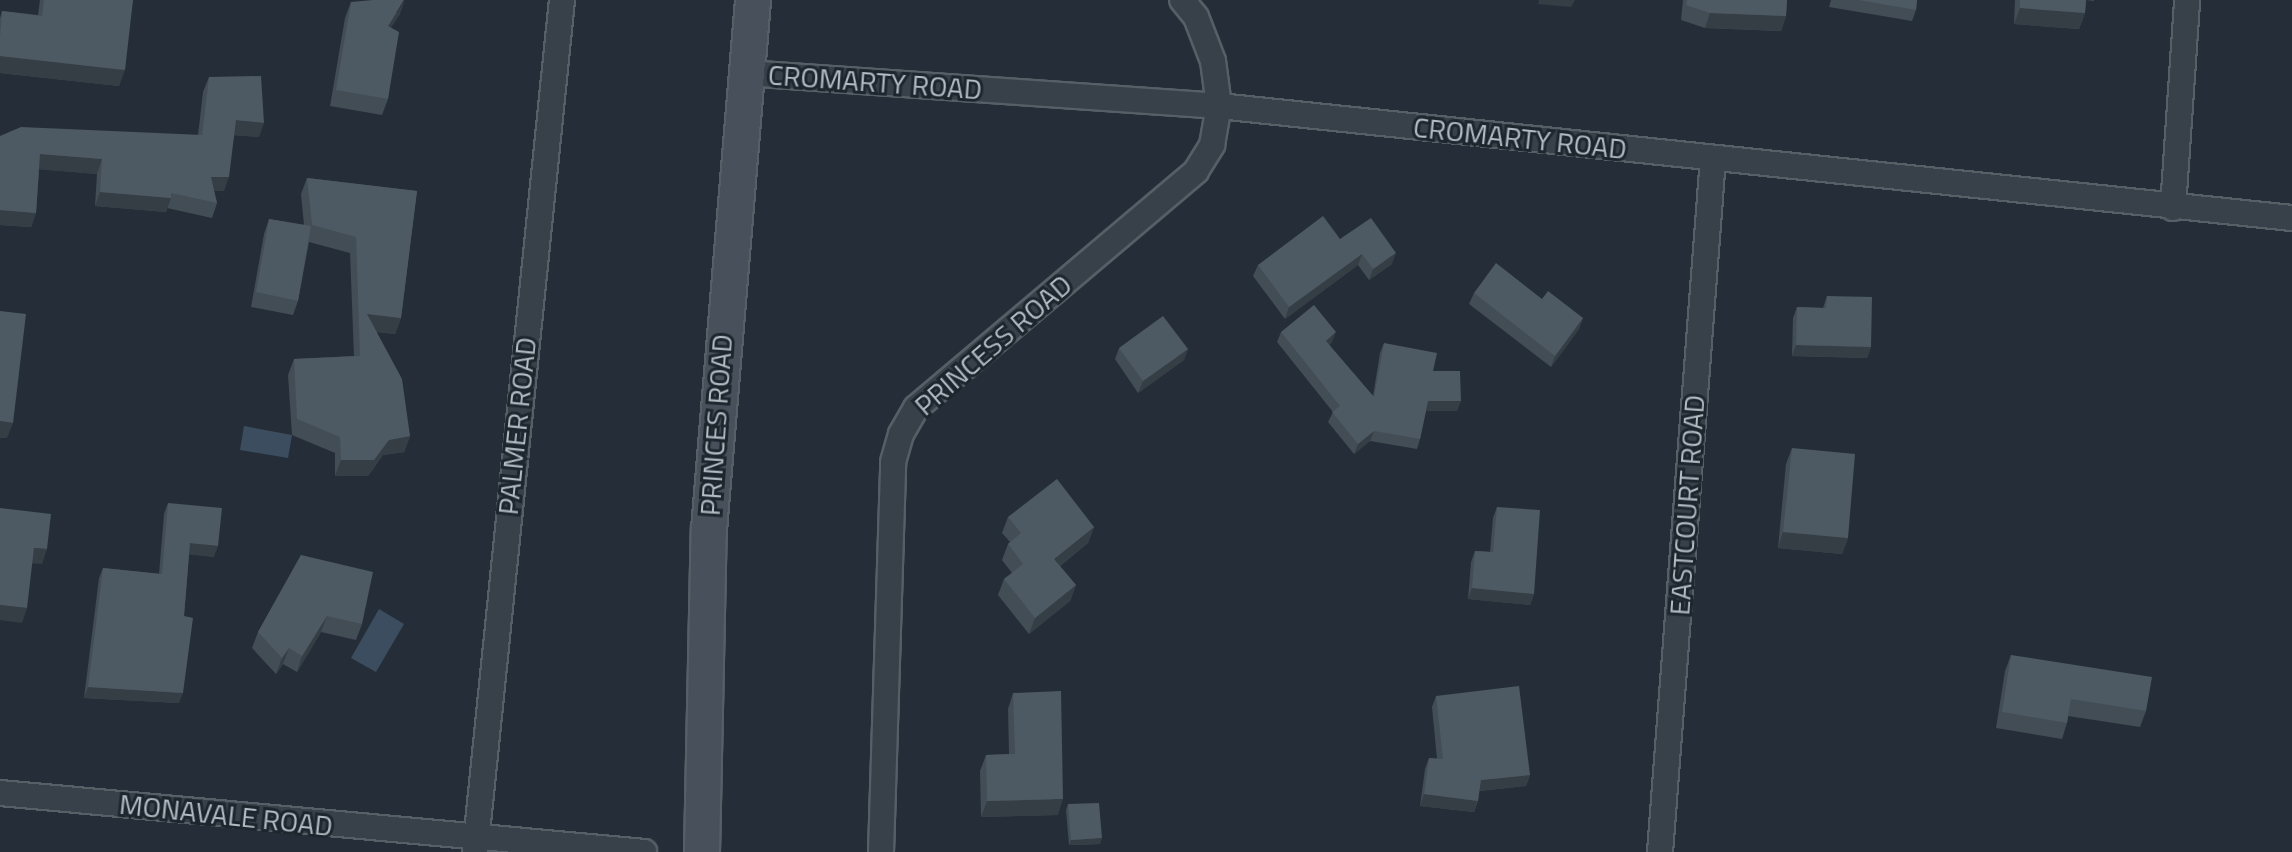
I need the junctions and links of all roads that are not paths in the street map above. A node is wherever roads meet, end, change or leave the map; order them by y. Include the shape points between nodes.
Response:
1 (562, 0) edge
2 (753, 0) edge
3 (1182, 0) edge
4 (2187, 0) edge
5 (747, 73) junction
6 (1219, 106) junction
7 (1713, 159) junction
8 (2173, 208) junction
9 (2292, 218) edge
10 (0, 793) edge
11 (474, 846) edge
12 (1667, 851) edge
13 (644, 852) edge
14 (702, 852) edge
15 (881, 852) edge

1 - 11 street, PALMER ROAD
2 - 5 main road, PRINCES ROAD
3 - 6 street, PRINCESS ROAD via 1196,17 1213,61
4 - 8 street
5 - 6 street, CROMARTY ROAD
5 - 14 main road, PRINCES ROAD via 710,515
6 - 7 street, CROMARTY ROAD
6 - 15 street, PRINCESS ROAD via 1212,145 1196,171 916,408 901,434 893,462
7 - 8 street, CROMARTY ROAD
7 - 12 street, EASTCOURT ROAD
8 - 9 street, CROMARTY ROAD
10 - 11 street, MONAVALE ROAD
11 - 13 street, MONAVALE ROAD

